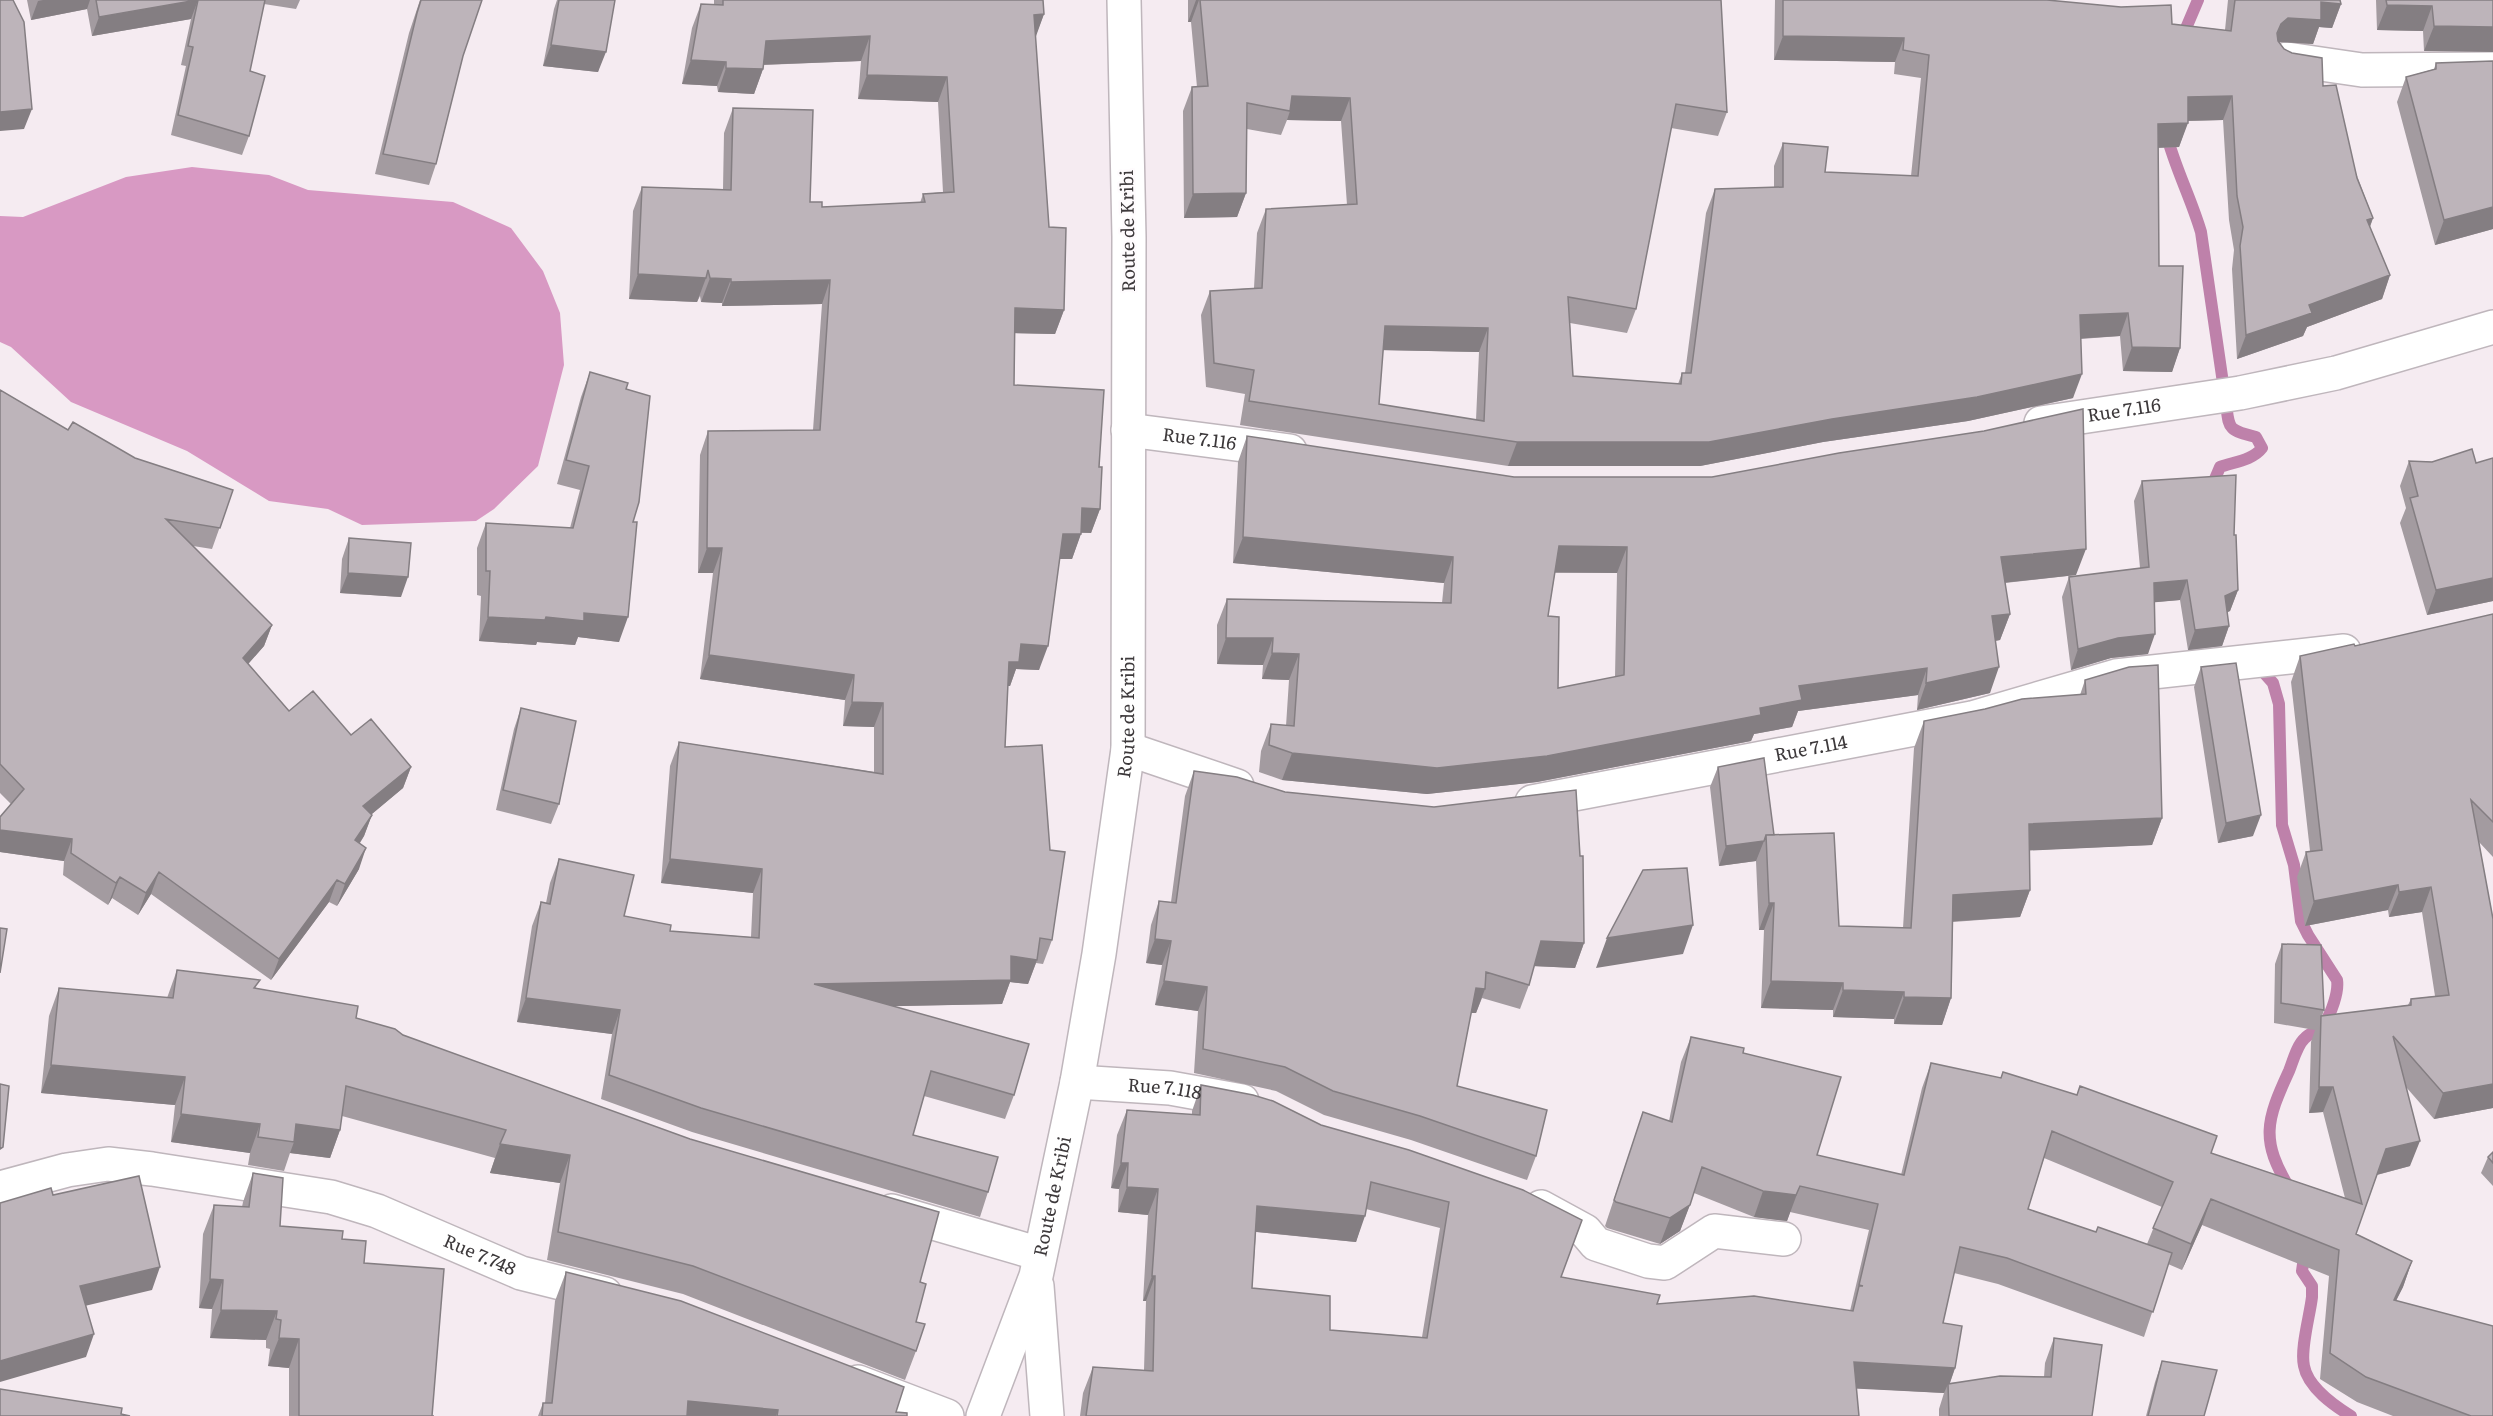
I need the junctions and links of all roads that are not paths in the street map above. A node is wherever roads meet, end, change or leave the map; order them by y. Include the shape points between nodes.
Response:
1 (1124, 0) edge
2 (2287, 59) edge
3 (2493, 69) edge
4 (2493, 327) edge
5 (2010, 429) edge
6 (1128, 430) junction
7 (1319, 455) edge
8 (2370, 647) edge
9 (1128, 749) junction
10 (1268, 795) edge
11 (1506, 804) edge
12 (1077, 1082) junction
13 (1271, 1109) edge
14 (0, 1188) edge
15 (1511, 1194) edge
16 (866, 1203) edge
17 (1784, 1239) dead end
18 (1038, 1265) junction
19 (632, 1301) edge
20 (825, 1370) edge
21 (947, 1416) edge
22 (983, 1416) edge
23 (1047, 1416) edge

1 - 6 street, Route de Kribi via 1130,237
2 - 3 street via 2362,69
4 - 5 street, Rue 7.116 via 2336,373 2240,393
6 - 7 street, Rue 7.116
6 - 9 street, Route de Kribi
8 - 11 street, Rue 7.114 via 2116,676 1972,718
9 - 10 street
9 - 12 street, Route de Kribi
12 - 13 street, Rue 7.118 via 1170,1088
12 - 18 street, Route de Kribi
14 - 19 street, Rue 7.748 via 67,1170 108,1164 331,1197 377,1211 521,1274
15 - 17 street via 1585,1231 1596,1244 1648,1261 1665,1263 1714,1231
16 - 18 street
18 - 22 street, Route de Kribi
18 - 23 street
20 - 21 street

